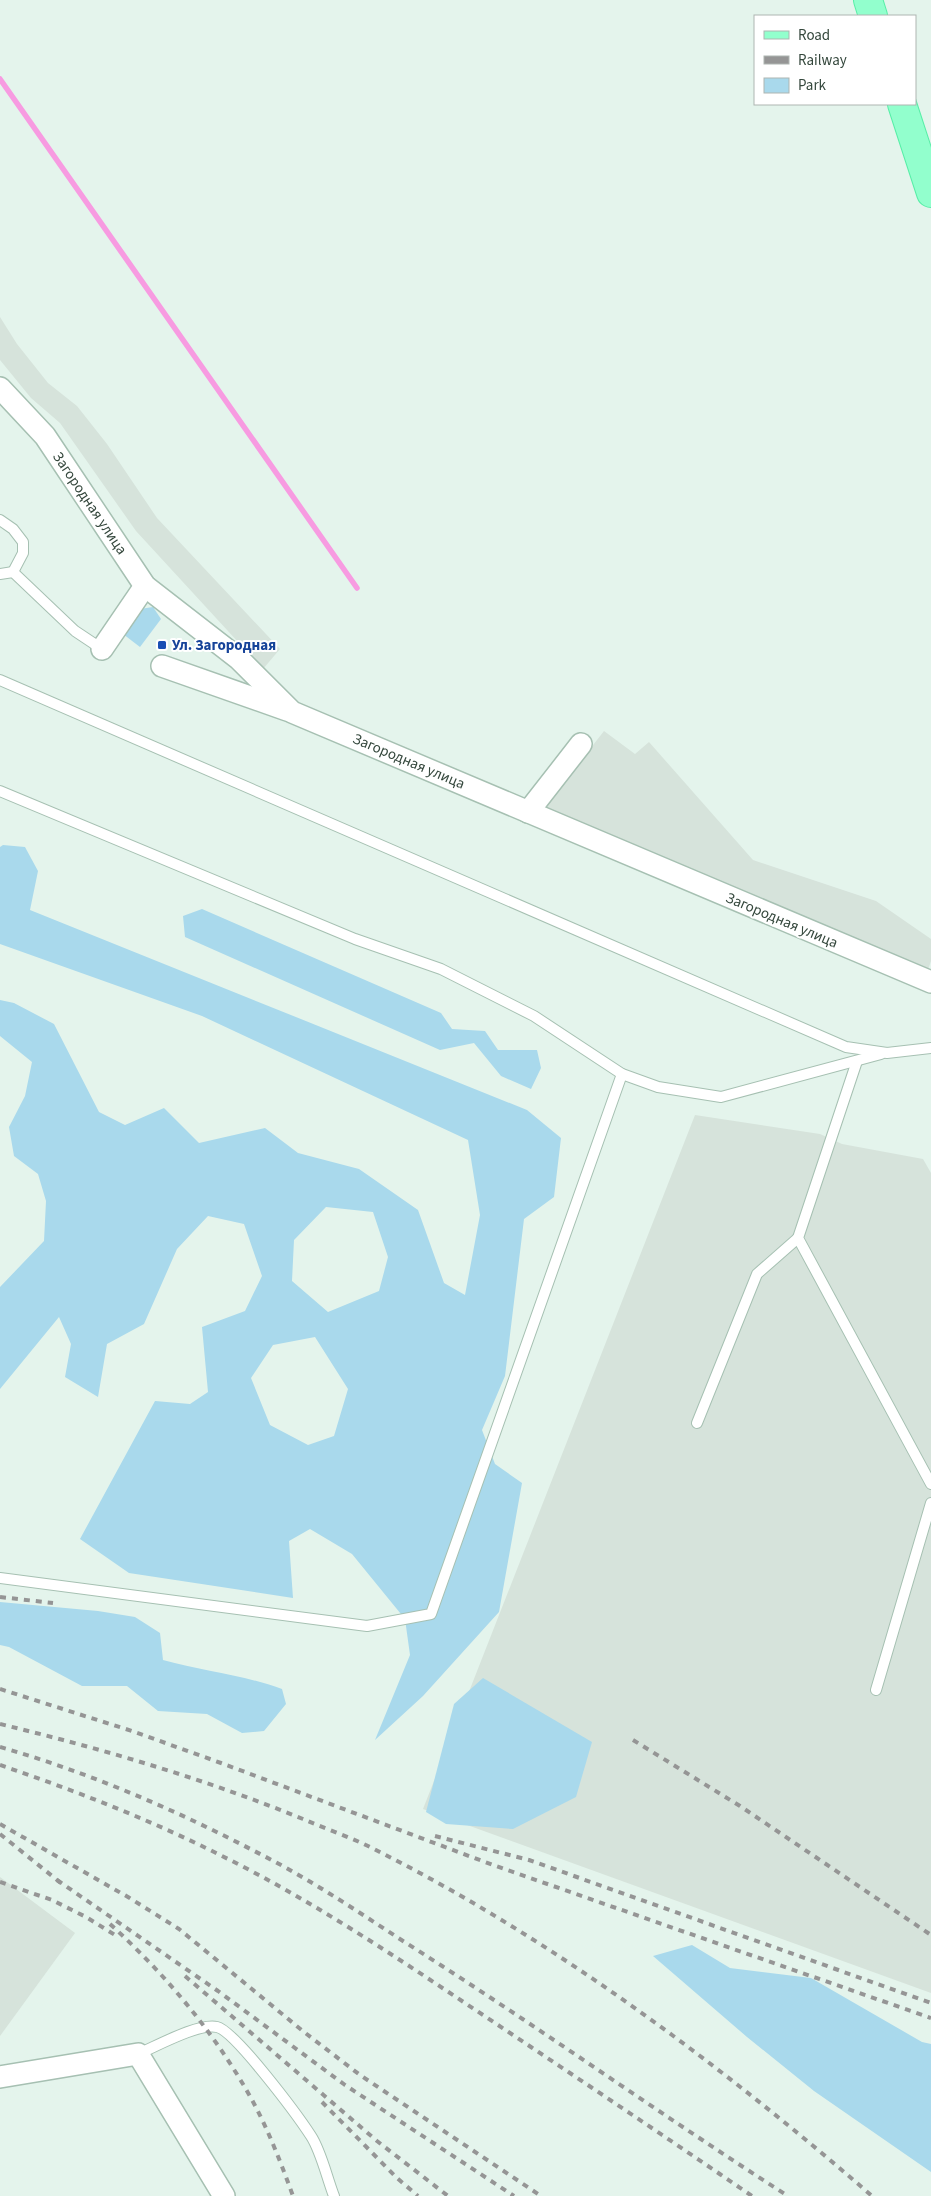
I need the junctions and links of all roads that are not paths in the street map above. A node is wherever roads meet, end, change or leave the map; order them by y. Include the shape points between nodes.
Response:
1 (868, 0) edge
2 (873, 15) edge
3 (902, 105) edge
4 (931, 193) edge
5 (0, 388) edge
6 (0, 520) edge
7 (13, 572) junction
8 (0, 574) edge
9 (145, 586) junction
10 (102, 649) joint
11 (162, 666) dead end
12 (0, 680) edge
13 (292, 712) junction
14 (581, 744) dead end
15 (0, 791) edge
16 (528, 812) junction
17 (931, 982) edge
18 (931, 1048) edge
19 (887, 1053) junction
20 (856, 1061) junction
21 (622, 1074) junction
22 (798, 1238) junction
23 (698, 1423) dead end
24 (931, 1484) edge
25 (931, 1503) edge
26 (0, 1578) edge
27 (876, 1690) dead end
28 (138, 2054) junction
29 (0, 2077) edge
30 (224, 2196) edge
31 (334, 2196) edge

1 - 2 main road
3 - 4 main road
5 - 9 street, Загородная улица via 45,436
6 - 7 lane via 24,542
7 - 8 lane
7 - 10 lane via 75,631
9 - 10 street
9 - 13 street, Загородная улица via 239,659
11 - 13 street
12 - 19 lane via 846,1047
13 - 16 street, Загородная улица
14 - 16 street
15 - 21 lane via 355,939 441,969 534,1016
16 - 17 street, Загородная улица
18 - 19 lane
19 - 20 lane
20 - 21 lane via 721,1097 658,1087
20 - 22 lane
21 - 26 lane via 431,1614 367,1626
22 - 23 lane via 757,1274
22 - 24 lane
25 - 27 lane
28 - 29 street
28 - 30 street
28 - 31 lane via 204,2027 217,2027 229,2033 312,2137

